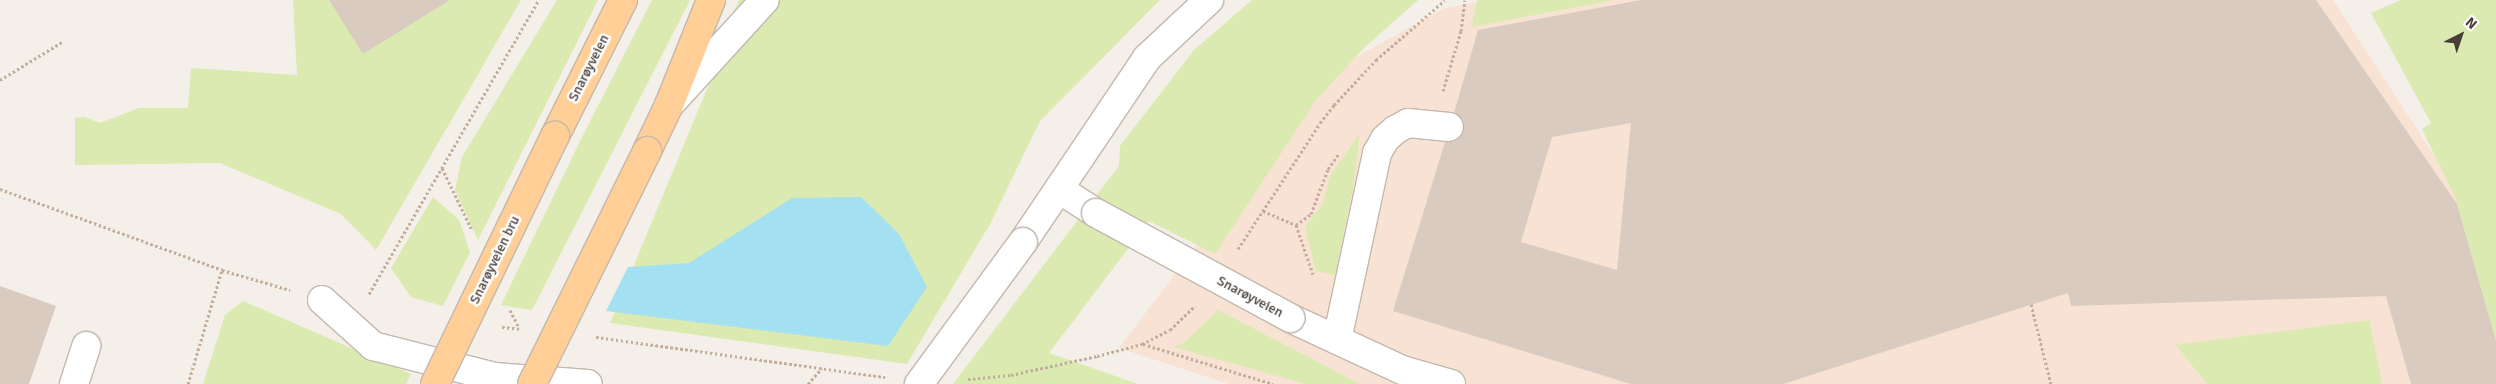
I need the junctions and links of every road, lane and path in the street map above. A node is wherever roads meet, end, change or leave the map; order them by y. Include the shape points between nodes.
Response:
1 (539, 0) edge
2 (623, 0) edge
3 (711, 0) edge
4 (765, 0) edge
5 (1209, 0) edge
6 (1465, 0) edge
7 (62, 42) dead end
8 (0, 80) edge
9 (1447, 80) dead end
10 (669, 105) junction
11 (1449, 127) dead end
12 (555, 136) joint
13 (1059, 189) junction
14 (1296, 225) dead end
15 (222, 270) dead end
16 (1314, 278) dead end
17 (369, 295) dead end
18 (322, 300) dead end
19 (2031, 304) dead end
20 (624, 340) dead end
21 (1338, 340) junction
22 (1142, 344) dead end
23 (86, 346) dead end
24 (74, 384) edge
25 (188, 384) edge
26 (436, 384) edge
27 (532, 384) edge
28 (588, 384) edge
29 (808, 384) edge
30 (919, 384) edge
31 (1273, 384) edge
32 (1451, 384) edge
33 (2052, 384) edge

1 - 17 path
2 - 12 main road, Snarøyveien
3 - 10 main road
4 - 10 street
5 - 13 street via 1147,58
6 - 9 path via 1461,31
7 - 8 path
10 - 27 main road, bridge
11 - 21 street via 1408,123 1385,139 1377,153
12 - 26 main road, Snarøyveien bru, bridge
13 - 21 street, Snarøyveien, bridge via 1096,213 1290,318
13 - 30 street, bridge
14 - 16 path
15 - 25 path
18 - 28 street via 373,346 495,377
19 - 33 path
20 - 29 path via 822,368
21 - 32 street, Snarøyveien via 1402,370
22 - 31 path
23 - 24 street

